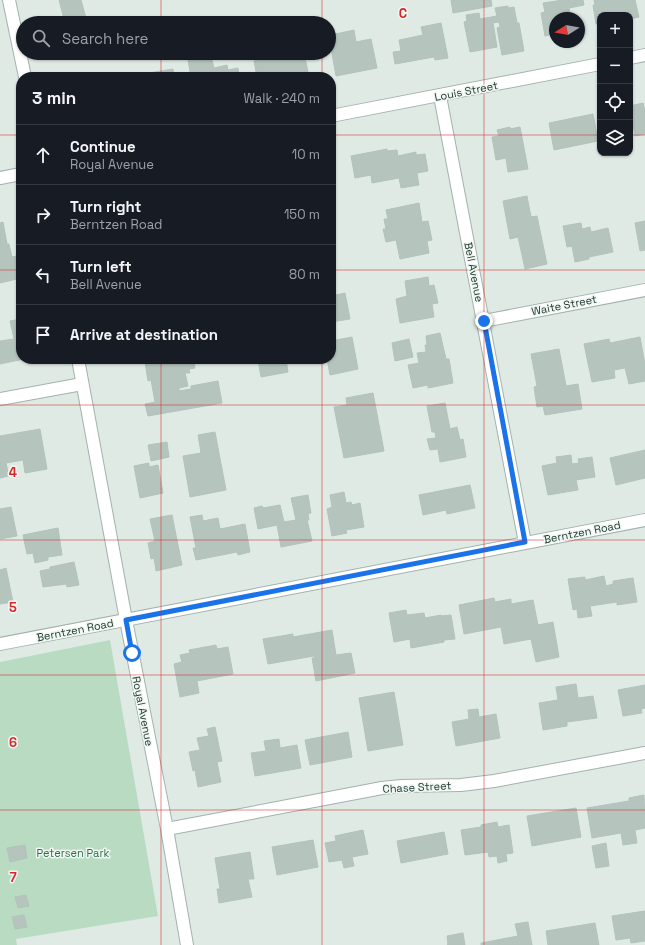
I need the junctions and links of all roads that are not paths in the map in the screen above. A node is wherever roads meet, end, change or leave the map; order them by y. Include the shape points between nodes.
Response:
1 (9, 0) edge
2 (16, 34) edge
3 (645, 55) edge
4 (633, 57) edge
5 (21, 60) edge
6 (597, 65) edge
7 (24, 72) edge
8 (440, 96) junction
9 (336, 115) edge
10 (16, 175) edge
11 (0, 178) edge
12 (645, 290) edge
13 (484, 321) junction
14 (79, 364) edge
15 (82, 384) junction
16 (0, 399) edge
17 (645, 520) edge
18 (525, 542) junction
19 (126, 620) junction
20 (0, 644) edge
21 (645, 753) edge
22 (166, 829) junction
23 (187, 945) edge

1 - 2 street
3 - 4 street
5 - 7 street
6 - 8 street, Louis Street
8 - 9 street, Louis Street
8 - 13 street, Bell Avenue
10 - 11 street
12 - 13 street, Waite Street
13 - 18 street, Bell Avenue
14 - 15 street, Royal Avenue
15 - 16 street
15 - 19 street, Royal Avenue
17 - 18 street, Berntzen Road
18 - 19 street, Berntzen Road
19 - 20 street, Berntzen Road
19 - 22 street, Royal Avenue
21 - 22 street, Chase Street via 474,784 382,788
22 - 23 street, Royal Avenue

